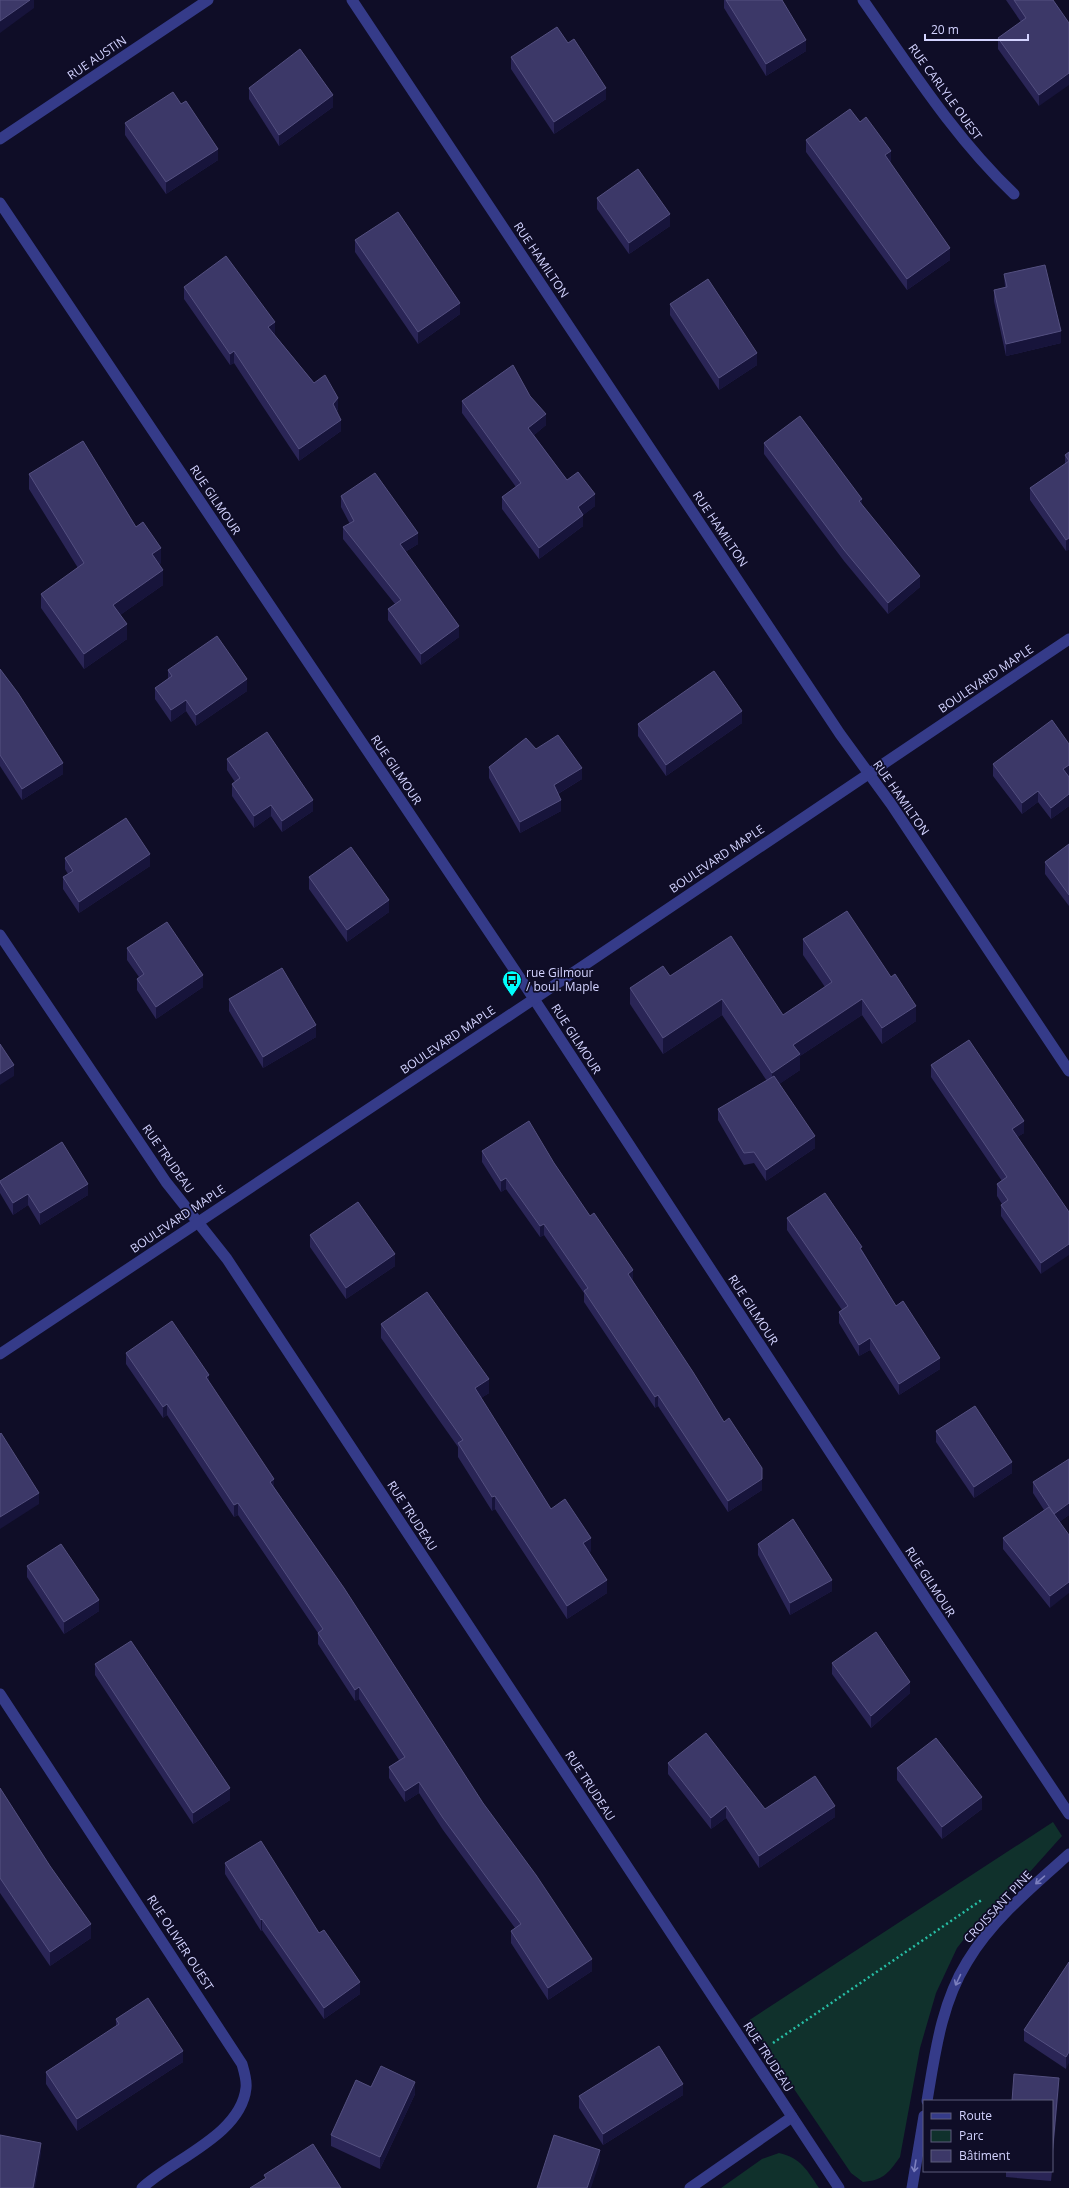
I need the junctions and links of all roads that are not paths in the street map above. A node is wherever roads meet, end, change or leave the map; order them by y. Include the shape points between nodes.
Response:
1 (208, 0) edge
2 (352, 0) edge
3 (863, 0) edge
4 (0, 139) edge
5 (1014, 194) dead end
6 (0, 203) edge
7 (1069, 639) edge
8 (869, 772) junction
9 (0, 935) edge
10 (534, 999) junction
11 (1069, 1072) edge
12 (198, 1222) junction
13 (0, 1354) edge
14 (0, 1694) edge
15 (1069, 1814) edge
16 (1069, 1854) edge
17 (927, 2100) edge
18 (792, 2117) junction
19 (923, 2122) edge
20 (142, 2188) edge
21 (690, 2188) edge
22 (838, 2188) edge
23 (912, 2188) edge

1 - 4 street, RUE AUSTIN
2 - 8 street, RUE HAMILTON via 840,734
3 - 5 street, RUE CARLYLE OUEST via 962,140
6 - 10 street, RUE GILMOUR
7 - 8 street, BOULEVARD MAPLE
8 - 10 street, BOULEVARD MAPLE
8 - 11 street, RUE HAMILTON
9 - 12 street, RUE TRUDEAU via 166,1182
10 - 12 street, BOULEVARD MAPLE
10 - 15 street, RUE GILMOUR
12 - 13 street, BOULEVARD MAPLE
12 - 18 street, RUE TRUDEAU via 231,1266
14 - 20 street, RUE OLIVIER OUEST via 242,2064 246,2088 239,2108 226,2127
16 -> 17 street, CROISSANT PINE via 1004,1916 966,1962 951,1994 939,2033
18 - 21 street
18 - 22 street, RUE TRUDEAU
19 -> 23 street

